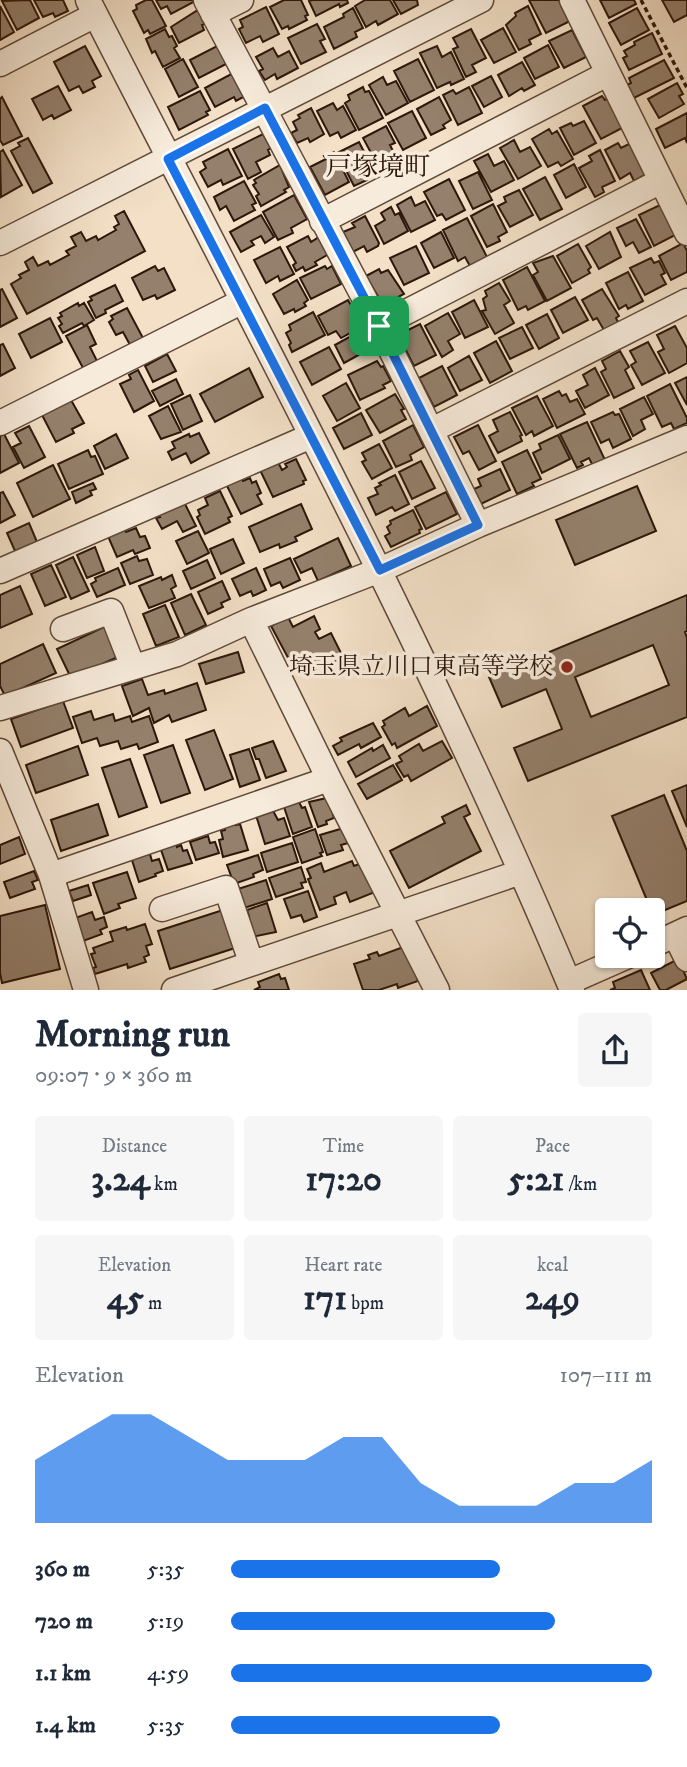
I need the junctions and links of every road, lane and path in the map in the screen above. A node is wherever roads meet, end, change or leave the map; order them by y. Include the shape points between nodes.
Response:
1 (241, 0) edge
2 (481, 0) edge
3 (572, 0) edge
4 (641, 0) edge
5 (92, 7) edge
6 (209, 7) edge
7 (0, 64) edge
8 (607, 74) junction
9 (687, 89) edge
10 (265, 108) junction
11 (168, 159) junction
12 (661, 181) junction
13 (322, 221) junction
14 (687, 233) edge
15 (0, 243) edge
16 (243, 301) junction
17 (687, 301) edge
18 (379, 326) junction
19 (0, 422) edge
20 (432, 430) junction
21 (311, 436) junction
22 (687, 438) edge
23 (478, 525) junction
24 (380, 570) junction
25 (0, 571) edge
26 (251, 620) junction
27 (63, 629) dead end
28 (133, 667) junction
29 (0, 708) edge
30 (0, 751) edge
31 (329, 779) junction
32 (521, 872) junction
33 (51, 875) junction
34 (162, 909) dead end
35 (400, 913) junction
36 (671, 936) edge
37 (687, 959) edge
38 (251, 962) junction
39 (605, 968) edge
40 (571, 986) edge
41 (86, 990) edge
42 (174, 990) edge
43 (438, 990) edge

1 - 6 street
2 - 10 street
3 - 8 street
4 - 9 path
5 - 7 street
5 - 11 street
6 - 10 street
8 - 12 street
8 - 13 street
10 - 11 street
10 - 13 street
11 - 15 street
11 - 16 street
12 - 14 street
12 - 18 street
13 - 18 street
16 - 19 street
16 - 21 street
17 - 20 street
18 - 20 street
20 - 23 street
21 - 24 street
21 - 25 street
22 - 23 street
23 - 24 street
24 - 26 street
24 - 32 street
26 - 28 street via 177,654
26 - 31 street
27 - 28 street via 111,611
28 - 29 street
30 - 33 street
31 - 33 street
31 - 35 street
32 - 35 street
32 - 40 street
33 - 41 street
34 - 38 street via 226,888
35 - 38 street
35 - 43 street
36 - 37 street
38 - 42 street
39 - 40 street

